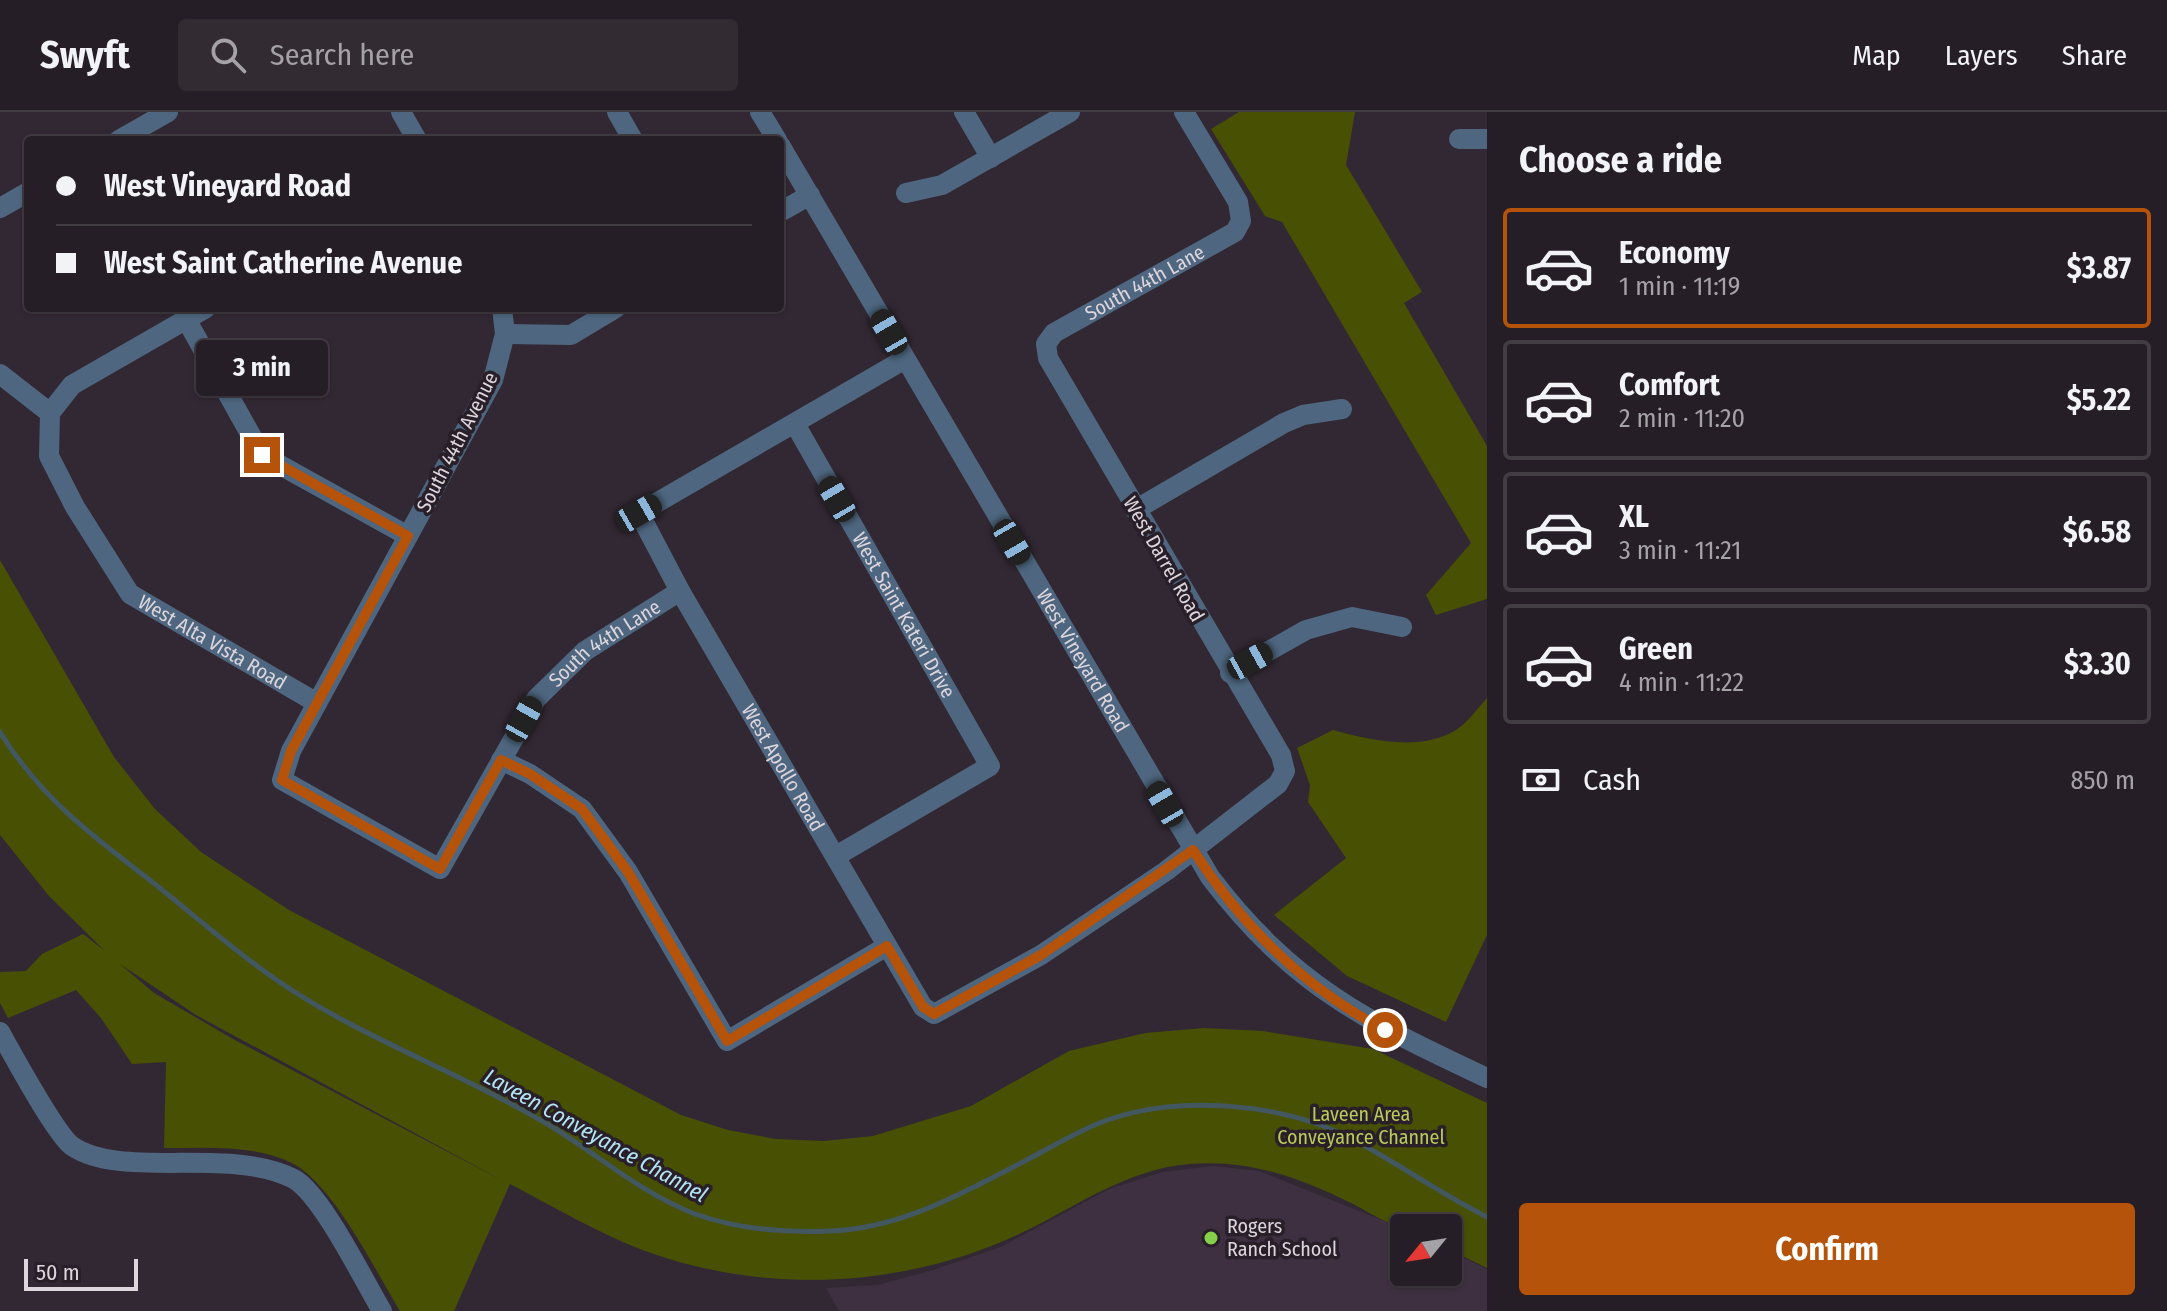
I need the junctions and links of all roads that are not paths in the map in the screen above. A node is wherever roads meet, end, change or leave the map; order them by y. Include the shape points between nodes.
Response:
1 (168, 112) edge
2 (401, 112) edge
3 (617, 112) edge
4 (760, 112) edge
5 (964, 112) edge
6 (1070, 112) edge
7 (1184, 112) edge
8 (126, 136) edge
9 (415, 136) edge
10 (631, 136) edge
11 (775, 136) edge
12 (1459, 139) dead end
13 (1487, 139) edge
14 (784, 151) edge
15 (991, 158) junction
16 (906, 193) dead end
17 (24, 194) edge
18 (810, 195) junction
19 (0, 208) edge
20 (784, 210) edge
21 (199, 312) edge
22 (502, 312) edge
23 (609, 312) edge
24 (186, 319) junction
25 (505, 334) junction
26 (1046, 344) joint
27 (905, 359) junction
28 (0, 374) edge
29 (1342, 409) dead end
30 (50, 413) junction
31 (795, 424) junction
32 (1135, 510) junction
33 (408, 536) junction
34 (680, 591) junction
35 (1402, 627) dead end
36 (1230, 673) junction
37 (317, 703) junction
38 (501, 760) junction
39 (1193, 850) junction
40 (836, 856) junction
41 (440, 869) joint
42 (887, 946) junction
43 (0, 1032) edge
44 (1487, 1078) edge
45 (382, 1311) edge

1 - 8 street
2 - 9 street
3 - 10 street
4 - 11 street, West Vineyard Road
5 - 15 street
6 - 15 street
7 - 26 street, South 44th Lane via 1238,202 1241,221 1235,232 1054,333
12 - 13 street
14 - 18 street, West Vineyard Road
15 - 16 street via 942,185
17 - 19 street
18 - 20 street
18 - 27 street, West Vineyard Road
21 - 24 street
22 - 25 street
23 - 25 street via 571,335
24 - 30 street via 72,385
24 - 33 street via 262,455
25 - 33 street, South 44th Avenue via 493,380
26 - 32 street, West Darrel Road via 1048,358
27 - 31 street
27 - 39 street, West Vineyard Road
28 - 30 street
29 - 32 street via 1284,423
30 - 37 street, West Alta Vista Road via 49,456 130,594
31 - 34 street, West Apollo Road via 639,513
31 - 40 street, West Saint Kateri Drive via 990,766
32 - 36 street, West Darrel Road
33 - 37 street, South 44th Avenue
34 - 38 street, South 44th Lane via 585,651 536,699
34 - 40 street, West Apollo Road
35 - 36 street via 1352,617 1306,630
36 - 39 street, West Darrel Road via 1281,755 1285,771 1278,784
37 - 41 street, South 44th Avenue via 282,780
38 - 41 street, South 44th Lane
38 - 42 street via 582,809 628,872 727,1041
39 - 42 street, West Apollo Road via 1041,955 934,1014 923,1007
39 - 44 street, West Vineyard Road via 1250,928 1331,997 1401,1038
40 - 42 street, West Apollo Road
43 - 45 street via 71,1145 102,1158 249,1163 296,1180 327,1218

